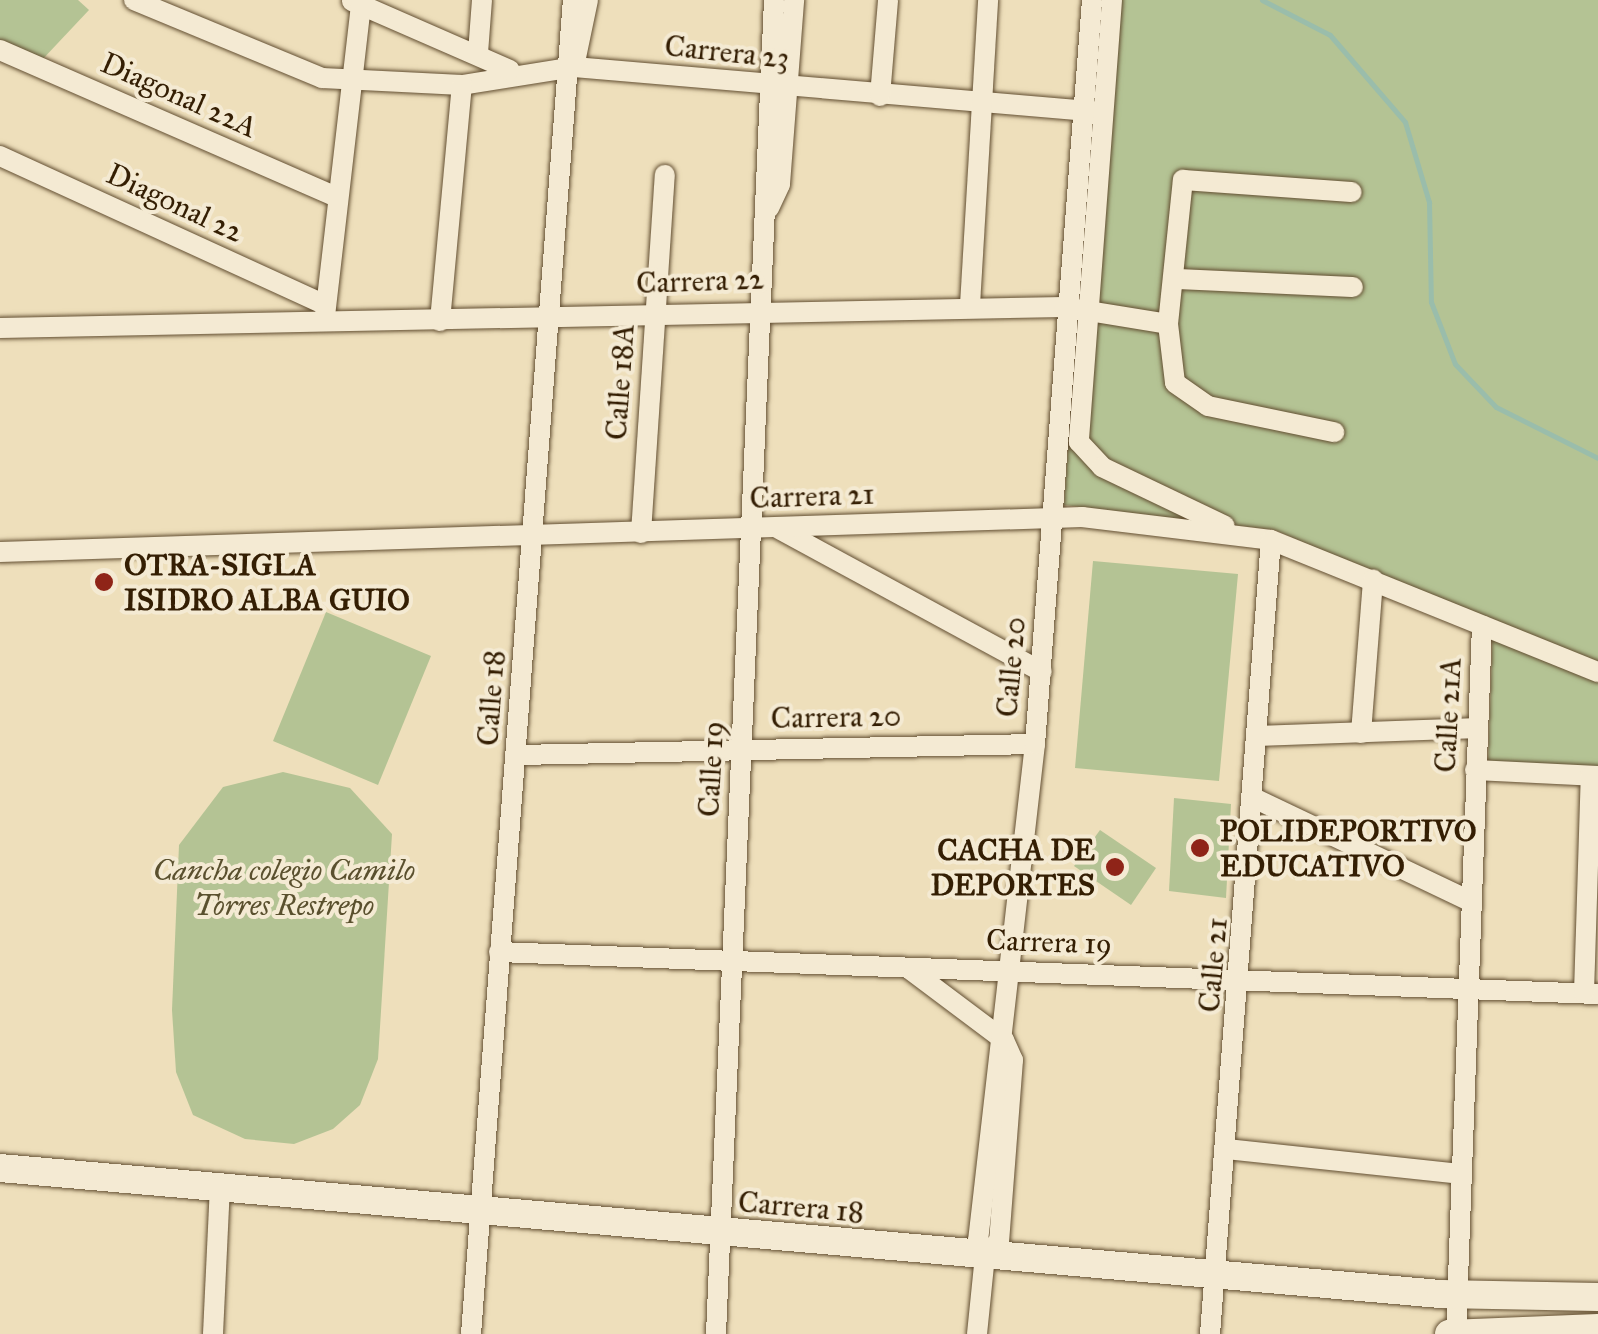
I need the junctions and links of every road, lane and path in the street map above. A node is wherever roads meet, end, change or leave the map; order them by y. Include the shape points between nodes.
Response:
1 (134, 0) edge
2 (482, 0) edge
3 (573, 0) edge
4 (588, 0) edge
5 (774, 0) edge
6 (794, 0) edge
7 (888, 0) edge
8 (988, 0) edge
9 (1092, 0) edge
10 (1112, 0) edge
11 (356, 2) edge
12 (0, 50) edge
13 (478, 53) junction
14 (574, 66) junction
15 (510, 70) junction
16 (349, 81) junction
17 (462, 85) junction
18 (778, 87) junction
19 (880, 96) junction
20 (980, 104) junction
21 (1090, 111) junction
22 (0, 156) edge
23 (665, 175) dead end
24 (1352, 192) dead end
25 (334, 196) junction
26 (1177, 278) junction
27 (1353, 287) dead end
28 (970, 305) junction
29 (1074, 308) junction
30 (767, 309) junction
31 (654, 311) junction
32 (325, 313) junction
33 (556, 317) junction
34 (440, 321) junction
35 (1168, 324) junction
36 (0, 328) edge
37 (1334, 432) dead end
38 (1053, 515) junction
39 (751, 528) junction
40 (777, 528) junction
41 (1230, 530) junction
42 (641, 533) junction
43 (531, 538) junction
44 (1272, 540) junction
45 (0, 552) edge
46 (1373, 578) junction
47 (1482, 625) junction
48 (1042, 672) junction
49 (1598, 672) edge
50 (1476, 728) junction
51 (1361, 734) junction
52 (1260, 736) junction
53 (1035, 744) junction
54 (742, 749) junction
55 (518, 754) junction
56 (1475, 770) junction
57 (1594, 776) edge
58 (1256, 798) junction
59 (1466, 899) junction
60 (499, 952) junction
61 (731, 964) junction
62 (908, 968) junction
63 (1012, 971) junction
64 (1242, 977) junction
65 (1464, 987) junction
66 (1591, 994) edge
67 (1004, 1040) junction
68 (1226, 1149) junction
69 (0, 1168) edge
70 (1462, 1174) junction
71 (220, 1186) junction
72 (477, 1212) junction
73 (719, 1232) junction
74 (985, 1255) junction
75 (1215, 1272) junction
76 (1456, 1294) junction
77 (1598, 1298) edge
78 (1598, 1328) edge
79 (213, 1334) edge
80 (471, 1334) edge
81 (716, 1334) edge
82 (977, 1334) edge
83 (1210, 1334) edge
84 (1453, 1334) edge

1 - 16 street, Carrera 23 via 296,72
2 - 13 street
3 - 14 street, Calle 18
4 - 14 street, Calle 18
5 - 18 street, Calle 19
6 - 18 street, Calle 19
7 - 19 street
8 - 20 street
9 - 21 street, Calle 20
10 - 21 street
11 - 13 street
11 - 16 street
12 - 25 street, Diagonal 22A
13 - 15 street
14 - 15 street, Carrera 23
14 - 18 street, Carrera 23
14 - 33 street, Calle 18
15 - 17 street, Carrera 23
16 - 17 street, Carrera 23
16 - 25 street
17 - 34 street
18 - 19 street, Carrera 23
18 - 30 street, Calle 19 via 760,182 769,208
19 - 20 street, Carrera 23
20 - 21 street, Carrera 23
20 - 28 street
21 - 29 street, Calle 20
22 - 32 street, Diagonal 22
23 - 31 street, Calle 18A
24 - 26 street via 1183,180
25 - 32 street
26 - 27 street
26 - 35 street
28 - 29 street, Carrera 22
28 - 30 street, Carrera 22
29 - 35 street, Carrera 22
29 - 38 street, Calle 20
29 - 41 street via 1076,426 1088,458
30 - 31 street, Carrera 22
30 - 39 street, Calle 19
31 - 33 street, Carrera 22
31 - 42 street, Calle 18A
32 - 34 street, Carrera 22
32 - 36 street, Carrera 22
33 - 34 street, Carrera 22
33 - 43 street, Calle 18
35 - 37 street via 1181,392 1233,414
38 - 40 street, Carrera 21
38 - 41 street, Carrera 21
38 - 48 street, Calle 20
39 - 40 street, Carrera 21
39 - 42 street, Carrera 21
39 - 54 street, Calle 19
40 - 48 street
41 - 44 street, Carrera 21
42 - 43 street, Carrera 21
43 - 45 street, Carrera 21
43 - 55 street, Calle 18
44 - 46 street, Carrera 21
44 - 52 street, Calle 21
46 - 47 street, Carrera 21
46 - 51 street
47 - 49 street, Carrera 21
47 - 50 street, Calle 21A
48 - 53 street, Calle 20
50 - 51 street
50 - 56 street, Calle 21A
51 - 52 street
52 - 58 street, Calle 21
53 - 54 street, Carrera 20
53 - 63 street, Calle 20
54 - 55 street, Carrera 20
54 - 61 street, Calle 19
55 - 60 street, Calle 18
56 - 57 street
56 - 59 street, Calle 21A
57 - 66 street
58 - 59 street
58 - 64 street, Calle 21
59 - 65 street, Calle 21A
60 - 61 street, Carrera 19
60 - 72 street, Calle 18
61 - 62 street, Carrera 19
61 - 73 street, Calle 19
62 - 63 street, Carrera 19
62 - 67 street
63 - 64 street, Carrera 19
63 - 67 street, Calle 20
64 - 65 street, Carrera 19
64 - 68 street, Calle 21
65 - 66 street, Carrera 19
65 - 70 street, Calle 21A
67 - 74 street, Calle 20 via 993,1062 978,1240
68 - 70 street
68 - 75 street, Calle 21
69 - 71 street, Carrera 18
70 - 76 street, Calle 21A
71 - 72 street, Carrera 18
71 - 79 street
72 - 73 street, Carrera 18
72 - 80 street, Calle 18
73 - 74 street, Carrera 18
73 - 81 street, Calle 19
74 - 75 street, Carrera 18
74 - 82 street, Calle 20
75 - 76 street, Carrera 18
75 - 83 street, Calle 21
76 - 77 street, Carrera 18
76 - 84 street, Calle 21A
78 - 84 street

